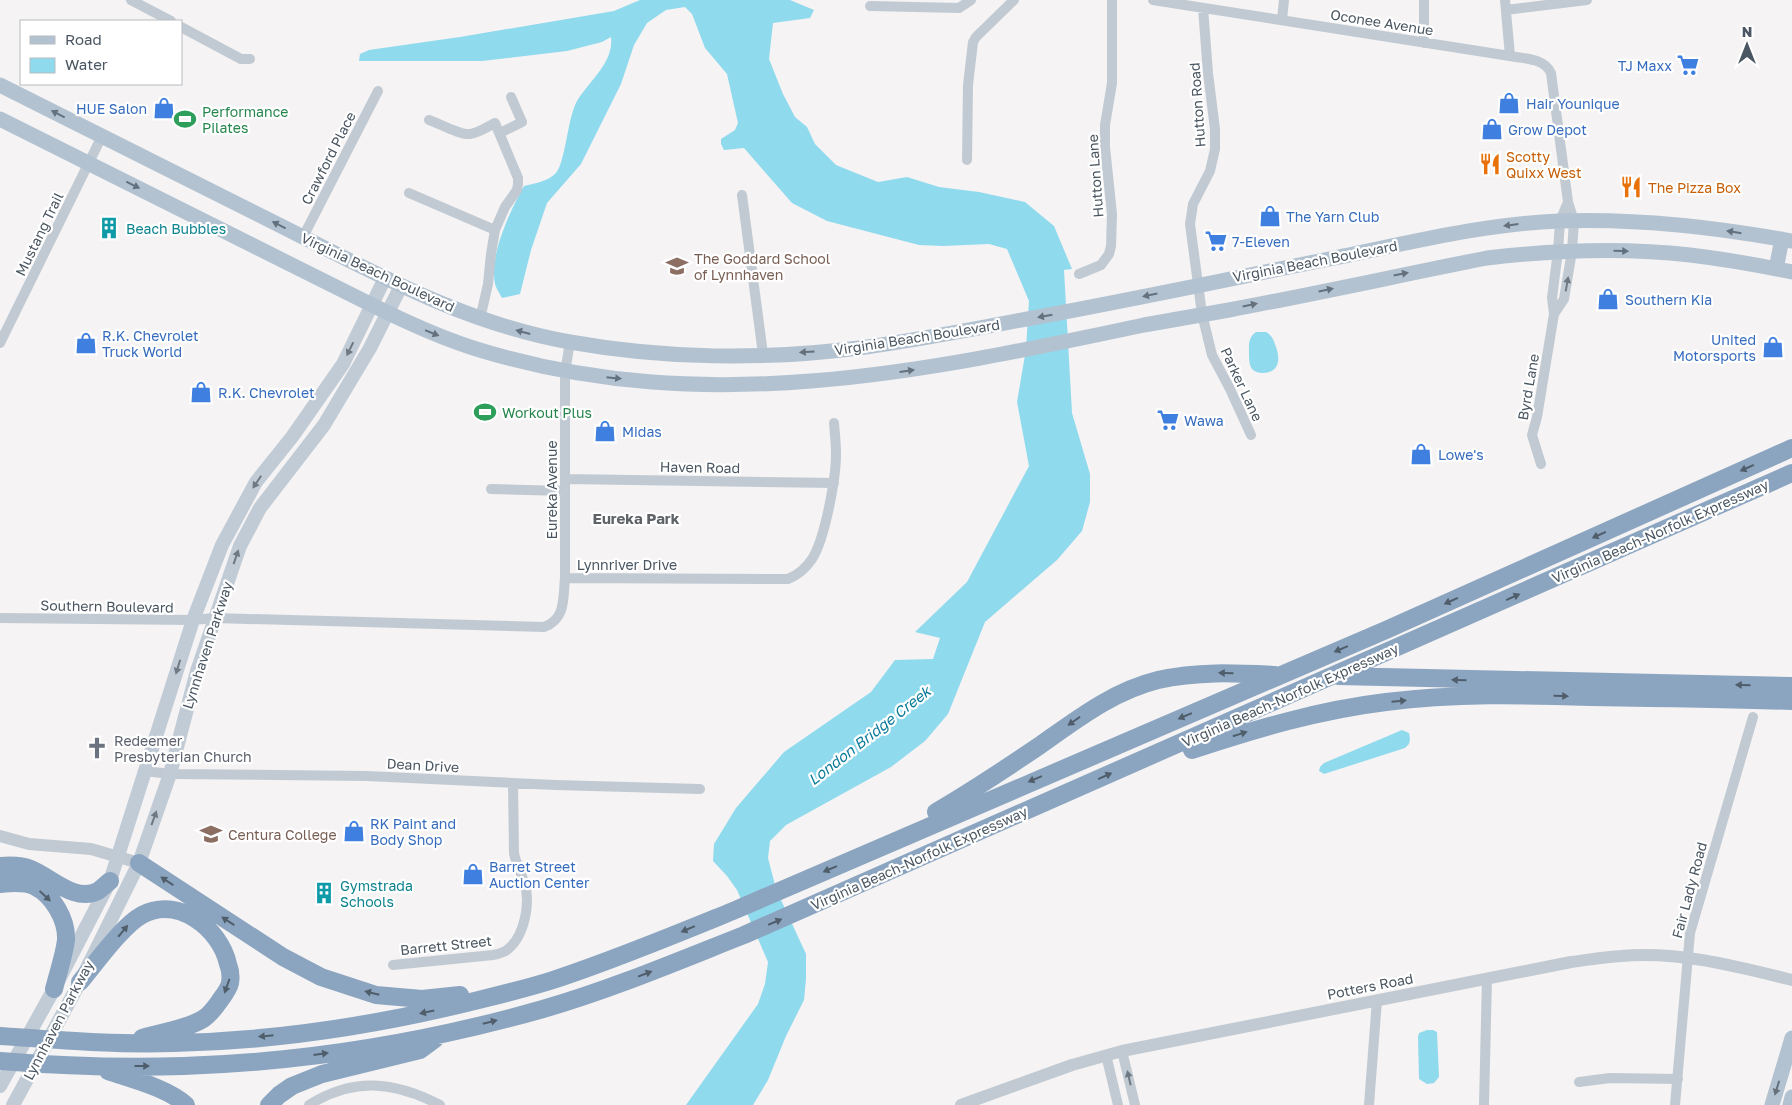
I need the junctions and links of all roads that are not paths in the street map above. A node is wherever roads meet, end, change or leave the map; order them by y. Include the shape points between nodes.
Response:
1 (131, 0) edge
2 (971, 0) edge
3 (1112, 0) edge
4 (1153, 0) edge
5 (1284, 0) edge
6 (1424, 0) edge
7 (1587, 0) edge
8 (1010, 4) edge
9 (1506, 5) edge
10 (870, 6) dead end
11 (1203, 8) junction
12 (168, 20) edge
13 (1282, 20) junction
14 (182, 28) edge
15 (1424, 43) junction
16 (1510, 56) junction
17 (250, 59) dead end
18 (1547, 66) joint
19 (0, 85) edge
20 (378, 91) dead end
21 (511, 97) dead end
22 (0, 119) edge
23 (429, 120) dead end
24 (500, 133) junction
25 (102, 136) junction
26 (967, 160) dead end
27 (89, 164) junction
28 (409, 193) dead end
29 (742, 195) dead end
30 (1567, 221) junction
31 (495, 230) junction
32 (303, 238) junction
33 (1787, 240) edge
34 (1565, 251) junction
35 (1776, 269) junction
36 (1792, 272) edge
37 (1079, 274) dead end
38 (385, 278) junction
39 (1198, 285) junction
40 (401, 286) junction
41 (372, 305) junction
42 (388, 313) junction
43 (1202, 314) junction
44 (480, 319) junction
45 (570, 342) junction
46 (0, 343) edge
47 (762, 354) junction
48 (565, 372) junction
49 (834, 423) dead end
50 (1251, 435) dead end
51 (1792, 448) edge
52 (1541, 464) dead end
53 (1792, 473) edge
54 (566, 479) junction
55 (834, 483) junction
56 (491, 489) dead end
57 (565, 491) junction
58 (565, 578) junction
59 (0, 618) edge
60 (214, 618) junction
61 (193, 620) junction
62 (1792, 686) edge
63 (1792, 701) edge
64 (1753, 717) dead end
65 (1126, 767) junction
66 (145, 771) junction
67 (170, 774) junction
68 (513, 783) junction
69 (700, 789) dead end
70 (0, 836) edge
71 (867, 853) junction
72 (119, 856) junction
73 (139, 862) junction
74 (0, 866) edge
75 (110, 881) junction
76 (0, 884) edge
77 (1687, 957) junction
78 (393, 965) dead end
79 (1487, 978) junction
80 (1792, 980) edge
81 (80, 982) junction
82 (525, 988) junction
83 (54, 989) junction
84 (1376, 1000) junction
85 (442, 1034) junction
86 (0, 1036) edge
87 (1792, 1038) edge
88 (125, 1043) junction
89 (1122, 1051) junction
90 (1106, 1055) junction
91 (0, 1061) edge
92 (93, 1067) junction
93 (1678, 1079) junction
94 (1579, 1082) dead end
95 (0, 1086) edge
96 (1792, 1097) edge
97 (13, 1105) edge
98 (186, 1105) edge
99 (269, 1105) edge
100 (309, 1105) edge
101 (440, 1105) edge
102 (961, 1105) edge
103 (1118, 1105) edge
104 (1135, 1105) edge
105 (1369, 1105) edge
106 (1484, 1105) edge
107 (1675, 1105) edge
108 (1772, 1105) edge
109 (1790, 1105) edge

1 - 12 street
2 - 10 street via 959,8
3 - 37 street, Hutton Lane via 1112,83 1105,125 1112,214 1111,246 1101,265
4 - 11 street, Oconee Avenue
5 - 13 street
6 - 15 street
7 - 9 street
8 - 26 street via 973,42 968,85
9 - 16 street
11 - 13 street, Oconee Avenue
11 - 39 street, Hutton Road via 1215,149 1210,171 1191,213
13 - 15 street, Oconee Avenue
14 - 17 street via 241,59
15 - 16 street, Oconee Avenue
16 - 18 street, Oconee Avenue
18 - 30 street, Byrd Lane via 1555,97 1568,202
25 -> 19 main road, Virginia Beach Boulevard
20 - 32 street, Crawford Place
21 - 24 street via 522,122
22 - 27 main road
23 - 24 street via 467,134 495,122
24 - 31 street via 518,184
25 - 27 street, Mustang Trail
32 -> 25 main road, Virginia Beach Boulevard
27 -> 41 main road
27 - 46 street, Mustang Trail
28 - 31 street
29 - 47 street
33 -> 30 main road, Virginia Beach Boulevard via 1650,221
30 - 34 street, Byrd Lane
30 -> 39 main road, Virginia Beach Boulevard via 1517,224 1447,235
31 - 44 street
32 - 38 main road, Virginia Beach Boulevard
33 - 35 main road
34 -> 35 main road via 1616,250 1690,255
43 -> 34 main road via 1487,258
34 - 52 street, Byrd Lane via 1552,298 1554,314 1532,436
35 - 36 main road
38 - 40 main road, Virginia Beach Boulevard
38 - 41 main road, Lynnhaven Parkway
39 - 43 street, Parker Lane
39 -> 47 main road, Virginia Beach Boulevard via 924,338 856,348
40 - 42 main road, Lynnhaven Parkway
40 - 44 main road, Virginia Beach Boulevard
41 - 42 main road
41 -> 61 main road, Lynnhaven Parkway via 343,364 256,482 240,510 222,545
42 -> 48 main road via 472,348
60 -> 42 main road, Lynnhaven Parkway via 247,530 282,477 324,424
48 -> 43 main road via 681,384 833,380 933,367
43 - 50 street, Parker Lane via 1212,355
45 -> 44 main road, Virginia Beach Boulevard
45 - 47 main road, Virginia Beach Boulevard via 664,353
45 - 48 street, Eureka Avenue
48 - 54 street, Eureka Avenue
49 - 55 street, Lynnriver Drive
51 -> 71 highway, Virginia Beach-Norfolk Expressway via 1386,630
65 -> 53 highway, Virginia Beach-Norfolk Expressway
54 - 55 street, Haven Road
54 - 57 street, Eureka Avenue
55 - 58 street, Lynnriver Drive via 813,558 791,578
56 - 57 street
57 - 58 street, Eureka Avenue
58 - 60 street, Lynnriver Drive via 561,613 554,624 544,628
59 - 61 street, Southern Boulevard
60 - 61 street, Southern Boulevard
60 - 67 main road, Lynnhaven Parkway
61 -> 66 main road, Lynnhaven Parkway
62 -> 71 highway via 1218,673 1182,675 1137,686 1110,698 971,792
65 -> 63 highway via 1302,716 1387,702 1476,695
64 - 77 street, Fair Lady Road via 1690,933
85 -> 65 highway, Virginia Beach-Norfolk Expressway via 573,999 744,935
66 - 67 street, Dean Drive
66 - 72 main road, Lynnhaven Parkway
67 - 68 street, Dean Drive via 367,776
73 -> 67 main road, Lynnhaven Parkway
68 - 69 street, Dean Drive
68 - 78 street, Barrett Street via 514,853 524,880 527,901 525,920 514,944 493,955
70 - 72 street via 29,844 90,849
71 -> 82 highway, Virginia Beach-Norfolk Expressway via 639,950
72 - 73 street
72 - 75 main road, Lynnhaven Parkway
73 - 81 main road, Lynnhaven Parkway
82 -> 73 highway via 422,999 376,995 321,977 283,957
74 - 75 highway via 30,868 64,888 86,894 98,891
75 - 83 main road, Lynnhaven Parkway
76 -> 83 highway via 34,886 58,909 66,927 66,941
77 - 79 street, Potters Road via 1621,956
77 - 80 street, Potters Road
77 - 93 street, Fair Lady Road
79 - 84 street, Potters Road
79 - 106 street
81 -> 88 highway via 129,924 150,912 170,910 187,914 216,936 227,956 230,984 212,1012 189,1025
81 - 97 main road, Lynnhaven Parkway
82 -> 88 highway, Virginia Beach-Norfolk Expressway via 411,1015 332,1029 228,1040
83 - 95 main road, Lynnhaven Parkway
84 - 89 street, Potters Road
84 - 105 street
92 -> 85 highway, Virginia Beach-Norfolk Expressway via 184,1066 284,1059
85 - 99 highway via 420,1050 322,1074 292,1086
86 - 88 highway, Virginia Beach-Norfolk Expressway
87 -> 108 main road
89 - 90 street, Potters Road
104 -> 89 street
90 - 102 street, Potters Road via 1072,1064
90 - 103 street
91 - 92 highway, Virginia Beach-Norfolk Expressway
92 - 98 highway via 146,1084 179,1098
93 - 94 street via 1610,1078
93 - 107 street, Fair Lady Road
96 - 109 main road
100 - 101 street via 330,1093 364,1085 406,1090

